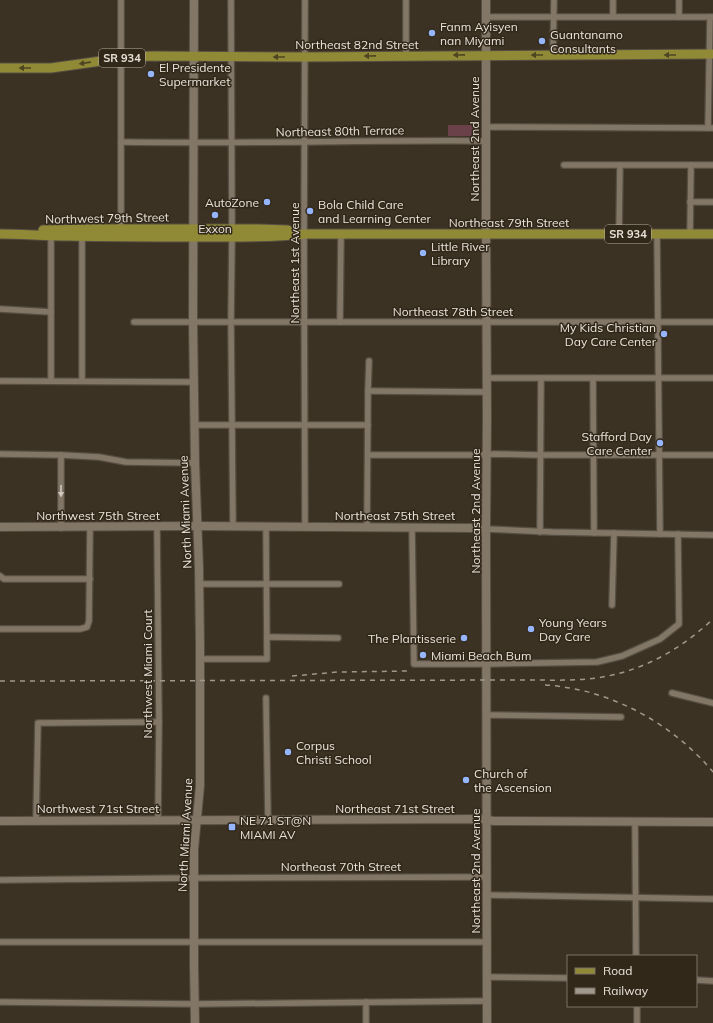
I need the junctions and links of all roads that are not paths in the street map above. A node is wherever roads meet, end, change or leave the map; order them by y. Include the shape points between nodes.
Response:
1 (121, 0) edge
2 (194, 0) edge
3 (231, 0) edge
4 (306, 0) edge
5 (406, 0) edge
6 (486, 0) edge
7 (554, 0) edge
8 (613, 0) edge
9 (679, 0) edge
10 (554, 16) junction
11 (613, 16) junction
12 (486, 17) junction
13 (679, 17) junction
14 (712, 17) edge
15 (711, 54) edge
16 (486, 55) junction
17 (553, 55) junction
18 (194, 56) junction
19 (232, 56) junction
20 (406, 56) junction
21 (305, 57) junction
22 (122, 58) junction
23 (0, 68) edge
24 (486, 127) junction
25 (710, 128) edge
26 (486, 141) junction
27 (122, 142) junction
28 (305, 142) junction
29 (194, 143) junction
30 (232, 143) junction
31 (564, 165) dead end
32 (620, 165) junction
33 (691, 165) junction
34 (713, 165) edge
35 (690, 202) junction
36 (713, 202) edge
37 (120, 229) junction
38 (194, 233) junction
39 (232, 233) junction
40 (0, 234) edge
41 (20, 234) junction
42 (305, 234) junction
43 (341, 234) junction
44 (486, 234) junction
45 (619, 234) junction
46 (658, 234) junction
47 (690, 234) junction
48 (713, 234) edge
49 (51, 236) junction
50 (82, 237) junction
51 (0, 309) edge
52 (51, 312) junction
53 (134, 322) dead end
54 (193, 322) junction
55 (231, 322) junction
56 (304, 322) junction
57 (340, 322) junction
58 (487, 322) junction
59 (658, 322) junction
60 (713, 322) edge
61 (369, 361) dead end
62 (487, 378) junction
63 (541, 378) junction
64 (593, 378) junction
65 (659, 378) junction
66 (713, 378) edge
67 (0, 381) edge
68 (50, 381) junction
69 (82, 381) junction
70 (194, 382) junction
71 (368, 391) junction
72 (487, 392) junction
73 (194, 425) junction
74 (304, 425) junction
75 (368, 425) junction
76 (232, 426) junction
77 (0, 454) edge
78 (487, 454) junction
79 (61, 455) junction
80 (368, 455) junction
81 (540, 455) junction
82 (594, 455) junction
83 (659, 455) junction
84 (713, 455) edge
85 (195, 463) junction
86 (197, 526) junction
87 (0, 527) edge
88 (157, 527) junction
89 (233, 527) junction
90 (266, 527) junction
91 (305, 527) junction
92 (367, 527) junction
93 (61, 528) junction
94 (90, 528) junction
95 (412, 528) junction
96 (486, 529) junction
97 (540, 532) junction
98 (594, 533) junction
99 (614, 533) junction
100 (660, 534) junction
101 (678, 534) junction
102 (713, 535) edge
103 (0, 576) edge
104 (90, 579) junction
105 (199, 584) junction
106 (266, 584) junction
107 (339, 584) dead end
108 (612, 605) dead end
109 (0, 629) edge
110 (267, 637) junction
111 (338, 638) dead end
112 (200, 659) junction
113 (487, 664) junction
114 (672, 693) dead end
115 (266, 698) dead end
116 (713, 703) edge
117 (487, 715) junction
118 (621, 717) dead end
119 (159, 722) junction
120 (158, 820) junction
121 (197, 820) junction
122 (268, 820) junction
123 (487, 820) junction
124 (0, 821) edge
125 (36, 821) junction
126 (635, 822) junction
127 (713, 822) edge
128 (487, 877) junction
129 (194, 878) junction
130 (0, 880) edge
131 (487, 896) junction
132 (636, 898) junction
133 (713, 899) edge
134 (0, 942) edge
135 (194, 942) junction
136 (486, 942) junction
137 (636, 955) edge
138 (487, 977) junction
139 (567, 978) edge
140 (697, 980) edge
141 (713, 981) edge
142 (487, 1001) junction
143 (0, 1002) edge
144 (366, 1002) junction
145 (195, 1004) junction
146 (637, 1007) edge
147 (195, 1023) edge
148 (366, 1023) edge
149 (487, 1023) edge
150 (637, 1023) edge

1 - 22 street
2 - 18 main road, North Miami Avenue
3 - 19 street
4 - 21 street, Northeast 1st Avenue
5 - 20 street
6 - 12 main road, Northeast 2nd Avenue
7 - 10 street
8 - 11 street
9 - 13 street
10 - 11 street
10 - 12 street
10 - 17 street
11 - 13 street
12 - 16 main road, Northeast 2nd Avenue
13 - 14 street
14 - 15 street
15 -> 17 main road, Northeast 82nd Street / SR 934
15 - 25 street
17 -> 16 main road, Northeast 82nd Street / SR 934
16 -> 20 main road, Northeast 82nd Street / SR 934
16 - 24 main road, Northeast 2nd Avenue
18 - 19 main road, Northeast 82nd Street / SR 934
18 - 22 main road, SR 934
18 - 29 main road, North Miami Avenue
21 -> 19 main road, Northeast 82nd Street / SR 934
19 - 30 street
20 -> 21 main road, Northeast 82nd Street / SR 934
21 - 28 street, Northeast 1st Avenue
22 -> 23 main road, SR 934 via 51,68
22 - 27 street
24 - 25 street
24 - 26 main road, Northeast 2nd Avenue
26 - 28 street, Northeast 80th Terrace
26 - 44 main road, Northeast 2nd Avenue
27 - 29 street, Northeast 80th Terrace
27 - 37 street
28 - 30 street, Northeast 80th Terrace
28 - 42 street, Northeast 1st Avenue
29 - 30 street, Northeast 80th Terrace
29 - 38 main road, North Miami Avenue
30 - 39 street
31 - 32 street
32 - 33 street
32 - 45 street
33 - 34 street
33 - 35 street
35 - 36 street
35 - 47 street
37 - 38 main road, Northwest 79th Street
37 - 41 main road, Northwest 79th Street via 41,230
37 - 50 main road
38 - 39 main road, Northeast 79th Street
38 - 50 main road, Northwest 79th Street
38 - 54 main road, North Miami Avenue
39 - 42 main road, Northeast 79th Street via 291,230
39 - 55 street
40 - 41 main road, Northwest 79th Street
41 - 49 main road, Northwest 79th Street
42 - 43 main road, Northeast 79th Street / SR 934
42 - 56 street, Northeast 1st Avenue
43 - 44 main road, Northeast 79th Street / SR 934
43 - 57 street
44 - 45 main road, Northeast 79th Street / SR 934
44 - 58 main road, Northeast 2nd Avenue
45 - 46 main road, Northeast 79th Street / SR 934
46 - 47 main road, Northeast 79th Street / SR 934
46 - 59 street
47 - 48 main road, Northeast 79th Street / SR 934
49 - 50 main road, Northwest 79th Street
49 - 52 street
50 - 69 street
51 - 52 street
52 - 68 street
53 - 54 street, Northeast 78th Street
54 - 55 street, Northeast 78th Street
54 - 70 main road, North Miami Avenue
55 - 56 street, Northeast 78th Street
55 - 76 street
56 - 57 street, Northeast 78th Street
56 - 74 street, Northeast 1st Avenue
57 - 58 street, Northeast 78th Street
58 - 59 street, Northeast 78th Street
58 - 62 main road, Northeast 2nd Avenue
59 - 60 street, Northeast 78th Street
59 - 65 street
61 - 71 street
62 - 63 street
62 - 72 main road, Northeast 2nd Avenue
63 - 64 street
63 - 81 street
64 - 65 street
64 - 82 street
65 - 66 street
65 - 83 street
67 - 68 street
68 - 69 street
69 - 70 street
70 - 73 main road, North Miami Avenue
71 - 72 street
71 - 75 street
72 - 78 main road, Northeast 2nd Avenue
73 - 76 street
73 - 85 main road, North Miami Avenue
74 - 75 street
74 - 76 street
74 - 91 street, Northeast 1st Avenue
75 - 80 street
76 - 89 street
77 - 79 street
78 - 80 street
78 - 81 street
78 - 96 main road, Northeast 2nd Avenue
79 - 85 street via 99,457 126,462
79 -> 93 street
80 - 92 street
81 - 82 street
81 - 97 street
82 - 83 street
82 - 98 street
83 - 84 street
83 - 100 street
85 - 86 main road, North Miami Avenue
86 - 88 main road, Northwest 75th Street
86 - 89 main road, Northeast 75th Street
86 - 105 main road, North Miami Avenue
87 - 93 main road, Northwest 75th Street
88 - 94 main road, Northwest 75th Street
88 - 119 street, Northwest Miami Court
89 - 90 main road, Northeast 75th Street
90 - 91 main road, Northeast 75th Street
90 - 106 street
91 - 92 main road, Northeast 75th Street
92 - 95 main road, Northeast 75th Street
93 - 94 main road, Northwest 75th Street
94 - 104 street
95 - 96 main road, Northeast 75th Street
95 - 113 street via 414,664
96 - 97 street, Northeast 75th Street
96 - 113 main road, Northeast 2nd Avenue
97 - 98 street, Northeast 75th Street
98 - 99 street, Northeast 75th Street
99 - 100 street, Northeast 75th Street
99 - 108 street
100 - 101 street, Northeast 75th Street
101 - 102 street, Northeast 75th Street
101 - 113 street via 678,624 660,639 622,656 597,662
103 - 104 street via 4,579
104 - 109 street via 87,627
105 - 106 street
105 - 112 main road, North Miami Avenue
106 - 107 street
106 - 110 street
110 - 111 street
110 - 112 street via 267,659
112 - 121 main road, North Miami Avenue via 200,786
113 - 117 main road, Northeast 2nd Avenue
114 - 116 street
115 - 122 street
117 - 118 street
117 - 123 main road, Northeast 2nd Avenue
119 - 120 street, Northwest Miami Court
119 - 125 street via 38,723
120 - 121 main road, Northwest 71st Street
120 - 125 main road, Northwest 71st Street
121 - 122 main road, Northeast 71st Street
121 - 129 main road, North Miami Avenue
122 - 123 main road, Northeast 71st Street
123 - 126 main road, Northeast 71st Street
123 - 128 main road, Northeast 2nd Avenue
124 - 125 main road, Northwest 71st Street
126 - 127 main road, Northeast 71st Street
126 - 132 street
128 - 129 street, Northeast 70th Street
128 - 131 main road, Northeast 2nd Avenue
129 - 130 street, Northeast 70th Street
129 - 135 main road, North Miami Avenue
131 - 132 street
131 - 136 main road, Northeast 2nd Avenue
132 - 133 street
132 - 137 street
134 - 135 street
135 - 136 street
135 - 145 main road, North Miami Avenue
136 - 138 main road, Northeast 2nd Avenue
138 - 139 street
138 - 142 main road, Northeast 2nd Avenue
140 - 141 street
142 - 144 street
142 - 149 main road, Northeast 2nd Avenue
143 - 145 street
144 - 145 street
144 - 148 street
145 - 147 main road, North Miami Avenue
146 - 150 street

